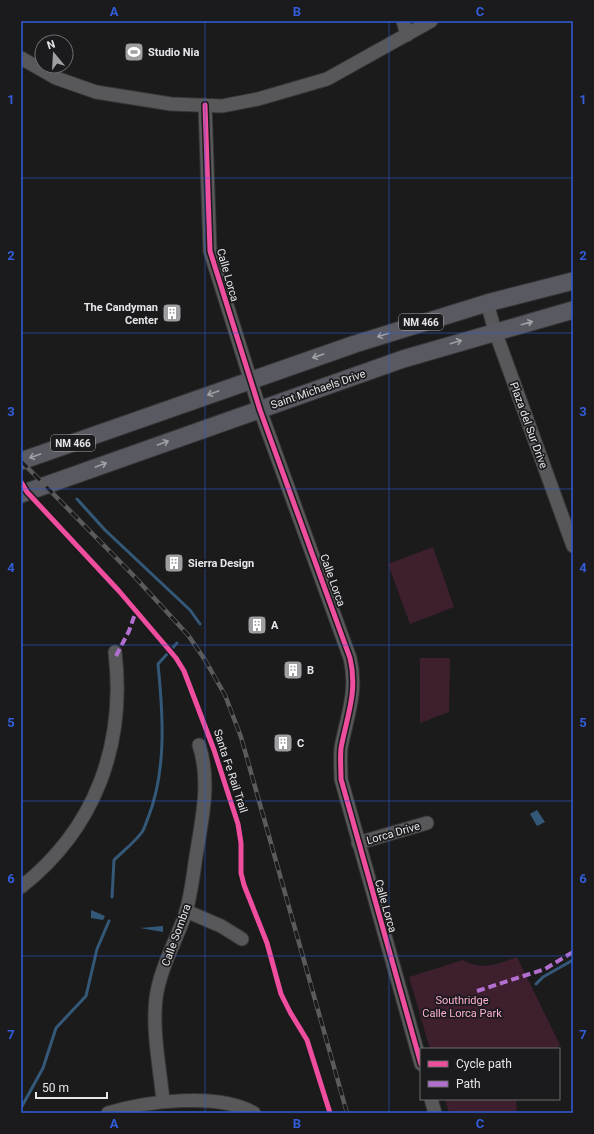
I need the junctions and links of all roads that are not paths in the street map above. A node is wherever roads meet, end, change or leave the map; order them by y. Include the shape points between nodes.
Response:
1 (403, 21) edge
2 (431, 21) edge
3 (407, 35) junction
4 (21, 58) edge
5 (205, 105) junction
6 (573, 281) edge
7 (487, 303) junction
8 (573, 310) edge
9 (495, 331) junction
10 (250, 380) junction
11 (260, 410) junction
12 (21, 460) edge
13 (21, 494) edge
14 (573, 546) edge
15 (115, 652) dead end
16 (199, 745) dead end
17 (427, 822) dead end
18 (358, 842) junction
19 (21, 887) edge
20 (186, 911) junction
21 (242, 939) dead end
22 (420, 1060) edge
23 (431, 1100) edge
24 (164, 1101) junction
25 (108, 1113) edge
26 (254, 1113) edge
27 (435, 1113) edge

1 - 3 street
2 - 3 street
3 - 5 street via 349,68 308,86 244,103
4 - 5 street via 56,78 96,92 171,104
5 - 10 street, Calle Lorca via 210,251
6 - 7 main road, NM 466
7 - 9 street, Plaza del Sur Drive
7 -> 10 main road, NM 466 via 412,325
9 -> 8 main road, Saint Michaels Drive / NM 466
11 -> 9 main road, Saint Michaels Drive / NM 466 via 403,359
9 - 14 street, Plaza del Sur Drive
10 - 11 street, Calle Lorca
10 -> 12 main road, NM 466
13 -> 11 main road, Saint Michaels Drive / NM 466
11 - 18 street, Calle Lorca via 353,673 353,694 340,760 342,784
15 - 19 street via 118,688 116,720 109,757 98,790 66,843 48,864
16 - 20 street, Calle Sombra via 206,773
17 - 18 street, Lorca Drive
18 - 22 street, Calle Lorca
20 - 21 street via 221,926
20 - 24 street, Calle Sombra via 156,998 155,1028
23 - 27 street
24 - 25 street
24 - 26 street via 224,1103

